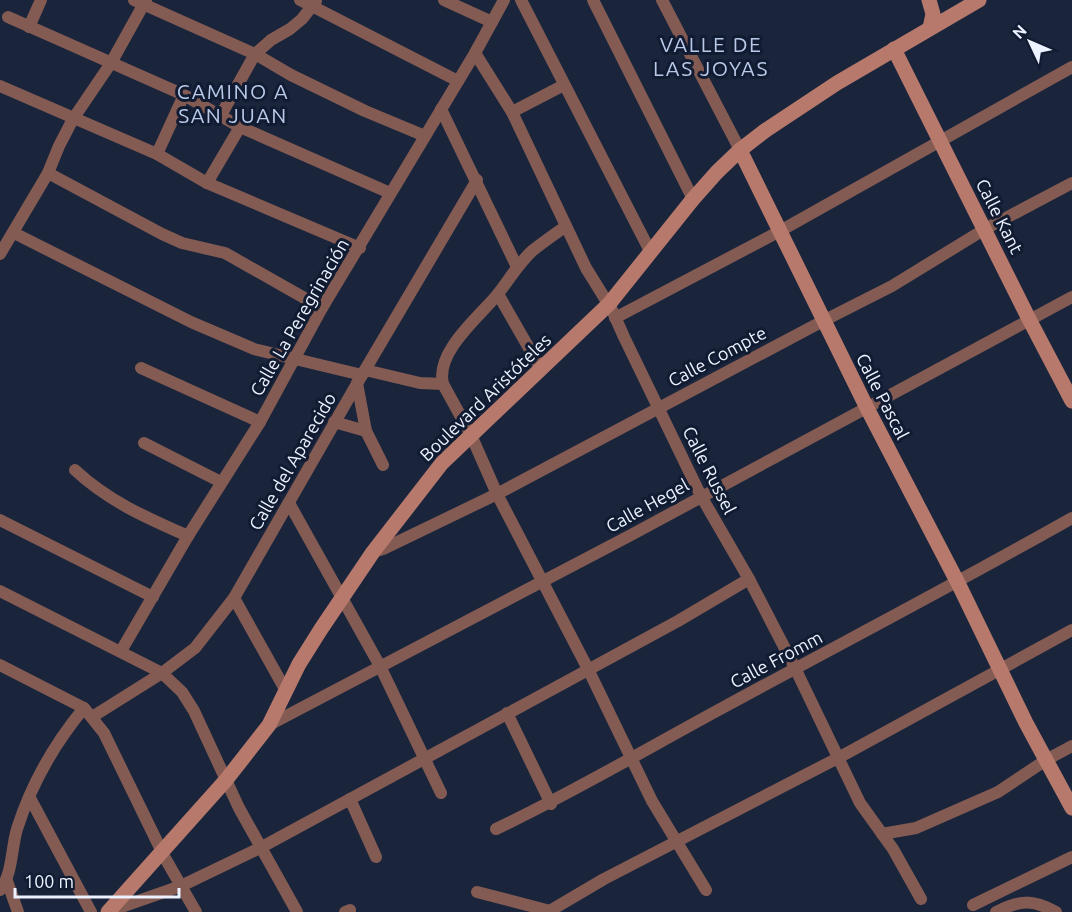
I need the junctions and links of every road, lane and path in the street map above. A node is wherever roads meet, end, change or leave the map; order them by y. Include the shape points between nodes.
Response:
1 (41, 0) edge
2 (300, 0) edge
3 (444, 0) edge
4 (504, 0) edge
5 (521, 0) edge
6 (593, 0) edge
7 (662, 0) edge
8 (929, 0) edge
9 (979, 0) edge
10 (142, 2) edge
11 (314, 3) edge
12 (8, 17) dead end
13 (492, 21) junction
14 (29, 27) junction
15 (930, 28) junction
16 (894, 49) junction
17 (475, 53) junction
18 (255, 54) junction
19 (111, 63) junction
20 (1072, 67) edge
21 (458, 81) junction
22 (564, 85) junction
23 (3, 88) edge
24 (184, 95) junction
25 (441, 109) junction
26 (512, 111) junction
27 (221, 115) junction
28 (73, 119) junction
29 (240, 127) junction
30 (425, 136) junction
31 (940, 141) junction
32 (740, 150) junction
33 (157, 154) junction
34 (48, 173) junction
35 (477, 180) junction
36 (207, 183) junction
37 (1072, 183) edge
38 (390, 193) junction
39 (693, 199) junction
40 (566, 226) junction
41 (985, 229) junction
42 (780, 231) junction
43 (14, 233) junction
44 (360, 248) junction
45 (650, 252) junction
46 (0, 254) edge
47 (517, 267) junction
48 (498, 294) junction
49 (1072, 297) edge
50 (609, 304) junction
51 (322, 308) junction
52 (615, 318) junction
53 (823, 321) junction
54 (1030, 321) junction
55 (293, 358) junction
56 (141, 368) dead end
57 (541, 369) junction
58 (361, 376) junction
59 (443, 384) junction
60 (1072, 401) edge
61 (658, 407) junction
62 (867, 408) junction
63 (260, 422) junction
64 (334, 422) junction
65 (366, 431) junction
66 (471, 435) junction
67 (144, 443) dead end
68 (383, 465) dead end
69 (75, 470) dead end
70 (221, 482) junction
71 (497, 494) junction
72 (701, 495) junction
73 (289, 503) junction
74 (1072, 518) edge
75 (0, 520) edge
76 (188, 536) junction
77 (373, 552) junction
78 (749, 579) junction
79 (543, 580) junction
80 (958, 583) junction
81 (0, 591) edge
82 (153, 597) junction
83 (234, 598) junction
84 (341, 599) junction
85 (1072, 630) edge
86 (121, 651) junction
87 (0, 665) edge
88 (380, 666) junction
89 (588, 669) junction
90 (795, 669) junction
91 (999, 669) junction
92 (162, 673) junction
93 (286, 691) junction
94 (88, 712) junction
95 (507, 713) junction
96 (269, 725) junction
97 (1072, 746) edge
98 (425, 757) junction
99 (631, 757) junction
100 (838, 758) junction
101 (1046, 760) junction
102 (226, 780) junction
103 (441, 793) dead end
104 (30, 798) junction
105 (350, 799) junction
106 (551, 804) junction
107 (1072, 808) edge
108 (916, 828) junction
109 (496, 830) dead end
110 (882, 834) junction
111 (677, 842) junction
112 (260, 848) junction
113 (893, 849) junction
114 (162, 852) junction
115 (376, 857) dead end
116 (1072, 857) edge
117 (3, 885) edge
118 (181, 886) junction
119 (706, 890) dead end
120 (477, 892) dead end
121 (921, 899) dead end
122 (973, 905) dead end
123 (1036, 907) edge
124 (18, 912) edge
125 (91, 912) edge
126 (109, 912) edge
127 (196, 912) edge
128 (297, 912) edge
129 (551, 912) edge
130 (996, 912) edge
131 (1056, 912) edge

1 - 14 street
2 - 11 street
3 - 13 street
4 - 13 street, Calle La Peregrinación
5 - 22 street
6 - 39 street
7 - 32 street, Calle Pascal
8 - 15 street via 933,14
9 - 15 street, Boulevard Aristóteles
10 - 18 street
10 - 19 street
11 - 18 street via 290,29
11 - 21 street
12 - 14 street
13 - 17 street, Calle La Peregrinación
14 - 19 street
15 - 16 street, Boulevard Aristóteles
16 - 31 street, Calle Kant
16 - 32 street, Boulevard Aristóteles
17 - 21 street, Calle La Peregrinación
17 - 26 street, Calle Russel
18 - 27 street
18 - 30 street via 365,111
19 - 24 street
19 - 28 street
20 - 31 street
21 - 25 street, Calle La Peregrinación
22 - 26 street
22 - 45 street
23 - 28 street
24 - 27 street
24 - 33 street
25 - 30 street, Calle La Peregrinación
25 - 35 street
26 - 40 street, Calle Russel
27 - 29 street
28 - 33 street
28 - 34 street
29 - 36 street
29 - 38 street
30 - 38 street, Calle La Peregrinación
31 - 41 street, Calle Kant
31 - 42 street
32 - 39 street, Boulevard Aristóteles
32 - 42 street, Calle Pascal
33 - 36 street
34 - 43 street
34 - 51 street via 162,234 225,253
35 - 47 street
35 - 58 street, Calle del Aparecido
36 - 44 street
37 - 41 street, Calle Compte
38 - 44 street, Calle La Peregrinación
39 - 45 street, Boulevard Aristóteles
40 - 47 street
40 - 50 street, Calle Russel
41 - 53 street, Calle Compte via 892,286
41 - 54 street, Calle Kant
42 - 52 street
42 - 53 street, Calle Pascal
43 - 46 street
43 - 55 street via 214,333 254,349
44 - 51 street, Calle La Peregrinación
45 - 50 street, Boulevard Aristóteles
47 - 48 street
48 - 57 street
48 - 59 street via 459,338 443,367
49 - 54 street, Calle Hegel
50 - 52 street, Calle Russel
50 - 57 street, Boulevard Aristóteles
51 - 55 street, Calle La Peregrinación
52 - 61 street, Calle Russel
53 - 61 street, Calle Compte
53 - 62 street, Calle Pascal
54 - 60 street, Calle Kant
54 - 62 street, Calle Hegel
55 - 58 street
55 - 63 street, Calle La Peregrinación
56 - 63 street
57 - 66 street, Boulevard Aristóteles
58 - 59 street
58 - 64 street, Calle del Aparecido
58 - 65 street
59 - 66 street
61 - 71 street, Calle Compte
61 - 72 street, Calle Russel
62 - 72 street, Calle Hegel
62 - 80 street, Calle Pascal
63 - 70 street, Calle La Peregrinación
64 - 65 street
64 - 73 street, Calle del Aparecido
65 - 68 street
66 - 71 street
66 - 77 street, Boulevard Aristóteles via 442,463
67 - 70 street
69 - 76 street via 112,500
70 - 76 street, Calle La Peregrinación
71 - 77 street, Calle Compte
71 - 79 street
72 - 78 street, Calle Russel
72 - 79 street, Calle Hegel
73 - 83 street, Calle del Aparecido
73 - 84 street
74 - 80 street, Calle Fromm
75 - 82 street
76 - 82 street, Calle La Peregrinación
77 - 84 street, Boulevard Aristóteles
78 - 89 street
78 - 90 street, Calle Russel
79 - 88 street, Calle Hegel
79 - 89 street
80 - 90 street, Calle Fromm
80 - 91 street, Calle Pascal
81 - 86 street
82 - 86 street, Calle La Peregrinación
83 - 92 street, Calle del Aparecido via 195,648
83 - 93 street
84 - 88 street
84 - 93 street, Boulevard Aristóteles
85 - 91 street
86 - 92 street
87 - 94 street
88 - 96 street, Calle Hegel
88 - 98 street
89 - 95 street
89 - 99 street
90 - 99 street, Calle Fromm
90 - 100 street, Calle Russel
91 - 100 street
91 - 101 street, Calle Pascal
92 - 94 street, Calle del Aparecido
92 - 102 street via 182,692 194,711
93 - 96 street, Boulevard Aristóteles
94 - 104 street via 55,746
94 - 114 street via 104,733
95 - 98 street
95 - 106 street
96 - 102 street, Boulevard Aristóteles
97 - 101 street
98 - 103 street
98 - 105 street
99 - 106 street, Calle Fromm
99 - 111 street
100 - 110 street, Calle Russel via 860,803
100 - 111 street
101 - 107 street, Calle Pascal
101 - 108 street via 998,792
102 - 112 street
102 - 114 street, Boulevard Aristóteles
104 - 117 street via 17,828
104 - 125 street
105 - 112 street
105 - 115 street
106 - 109 street, Calle Fromm
108 - 110 street
108 - 113 street
110 - 113 street, Calle Russel
111 - 119 street
111 - 129 street via 604,879
112 - 118 street
112 - 128 street
113 - 121 street, Calle Russel
114 - 118 street
114 - 126 street, Boulevard Aristóteles
116 - 122 street
117 - 124 street
118 - 126 street
118 - 127 street
120 - 129 street
123 - 130 street via 1024,902
123 - 131 street

